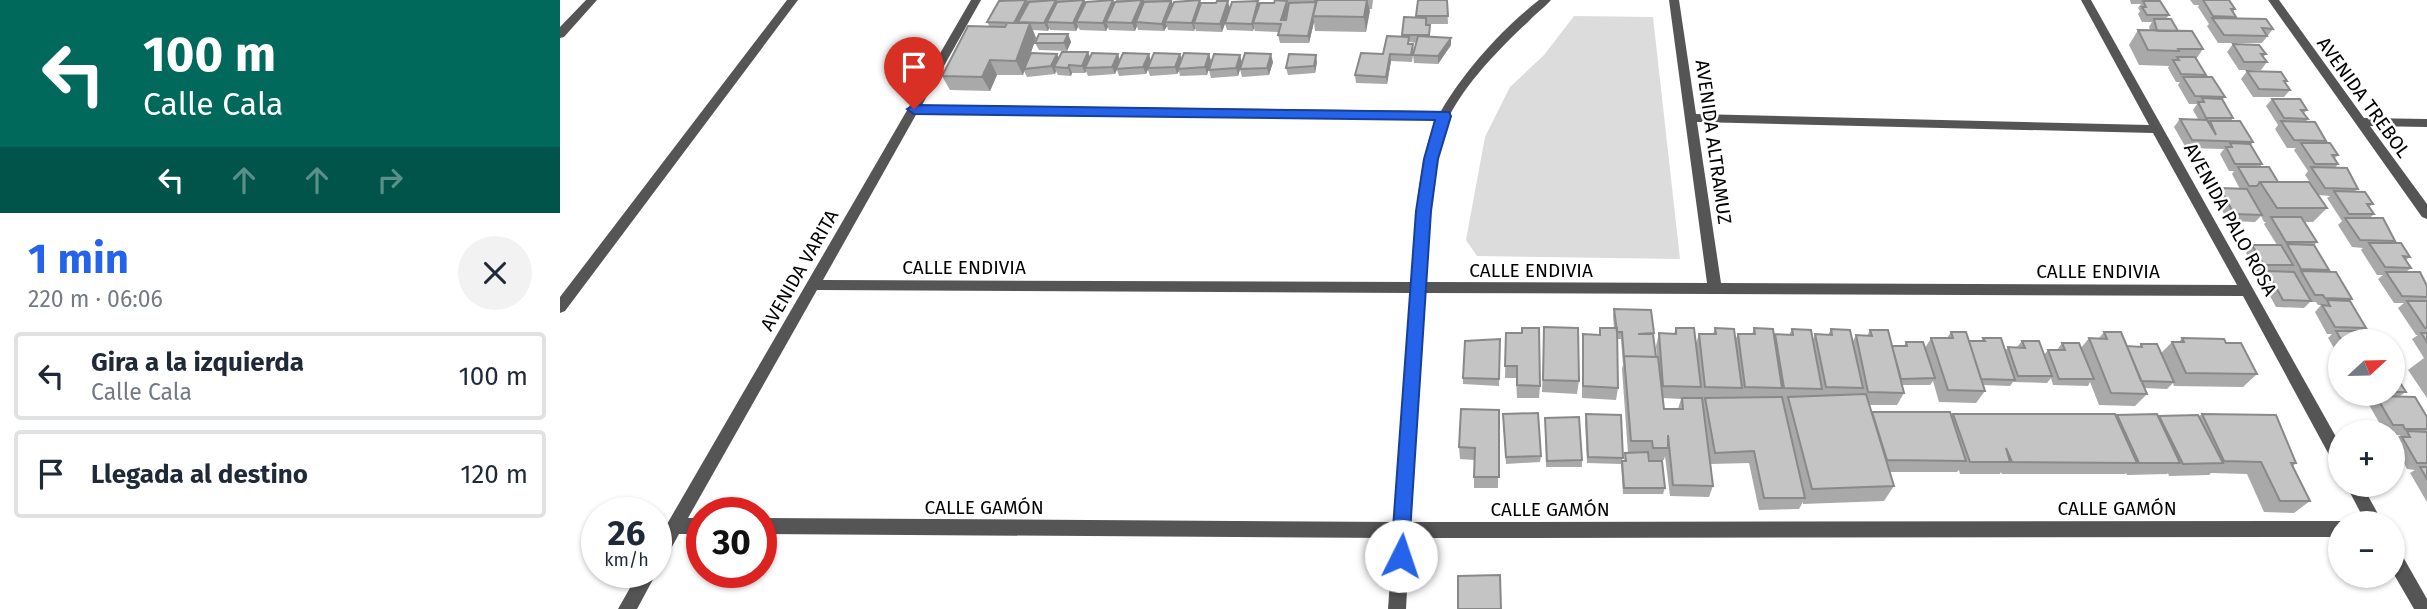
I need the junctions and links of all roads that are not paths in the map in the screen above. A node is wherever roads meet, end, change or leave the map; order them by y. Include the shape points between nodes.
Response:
1 (592, 0) edge
2 (793, 0) edge
3 (976, 0) edge
4 (1546, 0) edge
5 (1674, 0) edge
6 (2086, 0) edge
7 (2273, 0) edge
8 (1529, 4) edge
9 (560, 34) edge
10 (914, 109) junction
11 (1444, 116) junction
12 (1691, 118) junction
13 (2361, 122) junction
14 (2427, 123) edge
15 (2157, 129) junction
16 (2427, 214) edge
17 (814, 285) junction
18 (1418, 289) junction
19 (1716, 289) junction
20 (2247, 291) junction
21 (560, 307) edge
22 (2328, 437) edge
23 (676, 526) junction
24 (686, 526) edge
25 (777, 526) edge
26 (2328, 529) edge
27 (1403, 530) junction
28 (672, 533) edge
29 (2405, 577) edge
30 (639, 588) edge
31 (627, 609) edge
32 (1397, 609) edge
33 (2423, 609) edge

1 - 9 street
2 - 21 street
3 - 10 street, AVENIDA VARITA
4 - 8 street
5 - 12 street, AVENIDA ALTRAMUZ
6 - 15 street, AVENIDA PALO ROSA
7 - 13 street, AVENIDA TREBOL
8 - 11 street
10 - 11 street
10 - 17 street, AVENIDA VARITA
11 - 18 street via 1423,211
12 - 15 street
12 - 19 street, AVENIDA ALTRAMUZ
13 - 14 street
13 - 16 street, AVENIDA TREBOL
15 - 20 street, AVENIDA PALO ROSA
17 - 18 street, CALLE ENDIVIA
17 - 23 street, AVENIDA VARITA
18 - 19 street, CALLE ENDIVIA
18 - 27 street
19 - 20 street, CALLE ENDIVIA
20 - 22 street, AVENIDA PALO ROSA
23 - 24 street
23 - 28 street, AVENIDA VARITA
25 - 27 street, CALLE GAMÓN
26 - 27 street, CALLE GAMÓN
27 - 32 street
29 - 33 street
30 - 31 street

